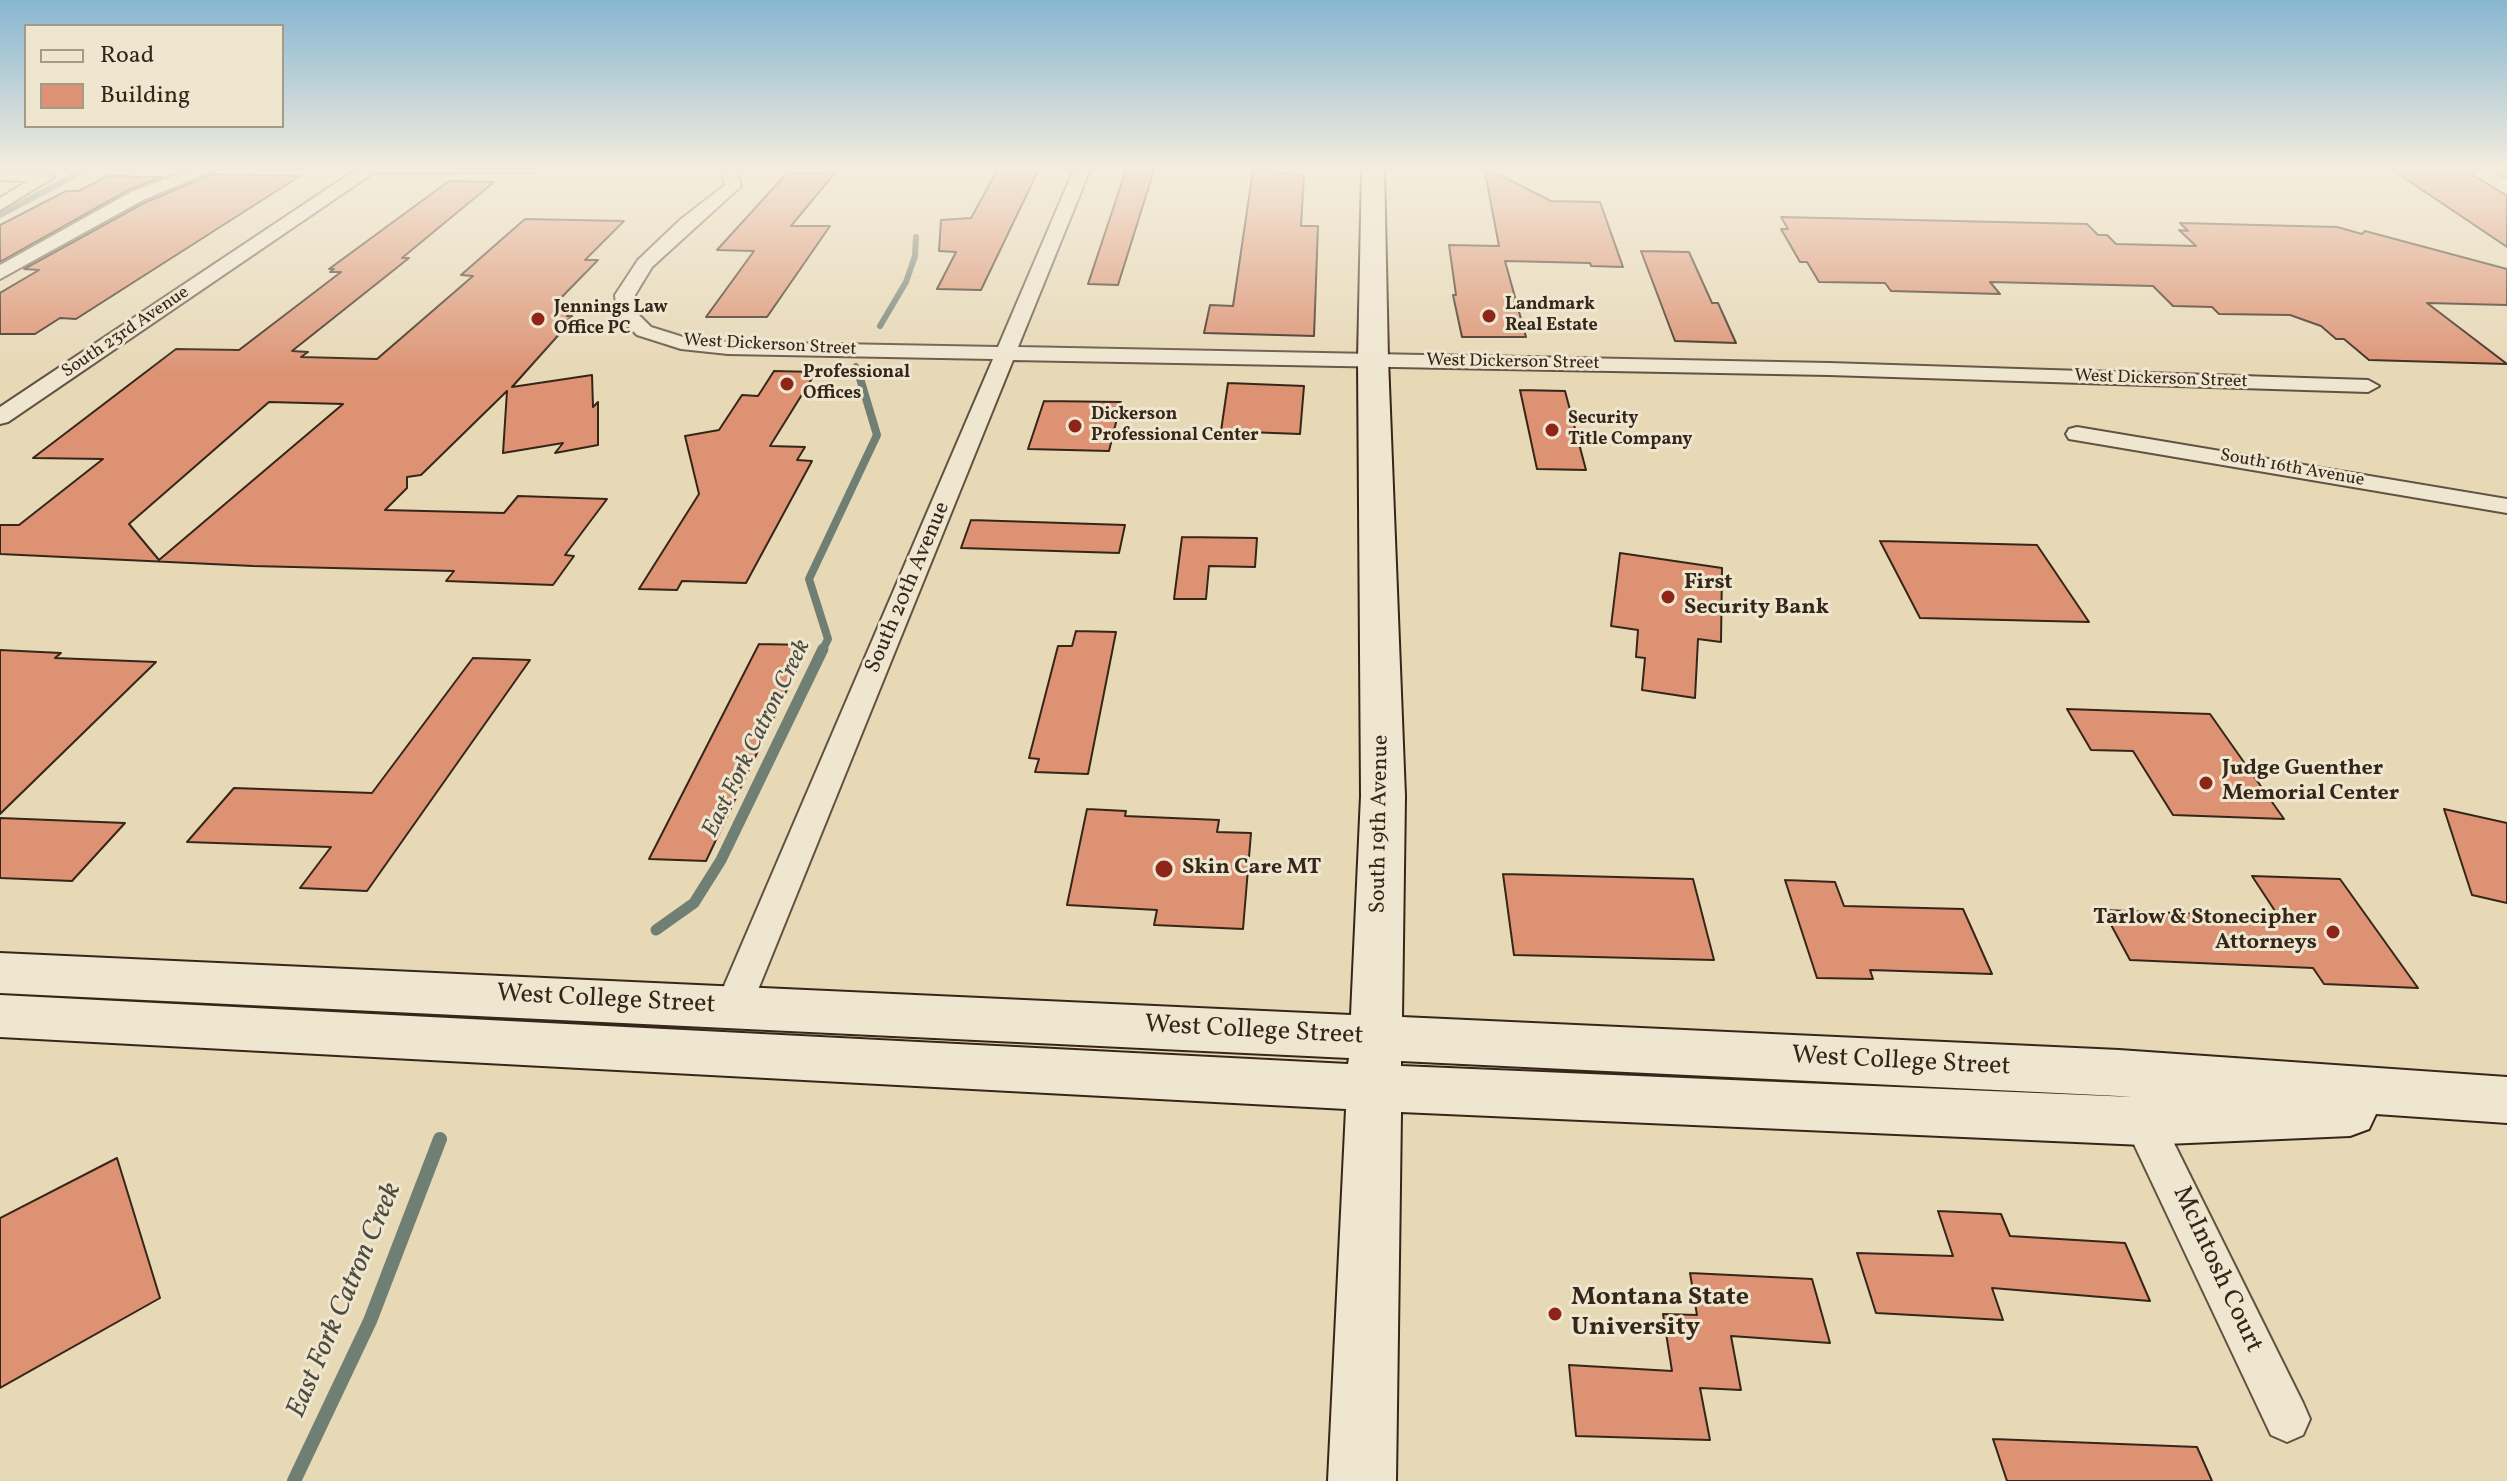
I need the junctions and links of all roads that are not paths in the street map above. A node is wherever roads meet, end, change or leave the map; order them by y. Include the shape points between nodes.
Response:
1 (66, 236) edge
2 (269, 236) edge
3 (674, 236) edge
4 (1054, 236) edge
5 (1373, 236) edge
6 (0, 273) edge
7 (1004, 355) junction
8 (1373, 359) junction
9 (2368, 386) dead end
10 (0, 417) edge
11 (2077, 434) dead end
12 (2507, 506) edge
13 (0, 973) edge
14 (733, 1007) junction
15 (0, 1016) edge
16 (1377, 1063) junction
17 (2507, 1103) edge
18 (2143, 1121) junction
19 (2287, 1419) dead end
20 (1362, 1481) edge

1 - 6 street
2 - 10 street, South 23rd Avenue
3 - 7 street, West Dickerson Street via 645,264 625,295 627,315 659,338 728,348
4 - 7 street, South 20th Avenue
5 - 8 main road, South 19th Avenue
7 - 8 street, West Dickerson Street
7 - 14 street, South 20th Avenue
8 - 9 street, West Dickerson Street
8 - 16 main road, South 19th Avenue via 1383,796
11 - 12 street, South 16th Avenue
13 - 14 main road, West College Street
14 - 16 main road, West College Street
15 - 16 main road, West College Street
16 - 17 main road, West College Street via 2119,1073
16 - 18 main road, West College Street
16 - 20 main road, South 19th Avenue
17 - 18 main road, West College Street
18 - 19 street, McIntosh Court

